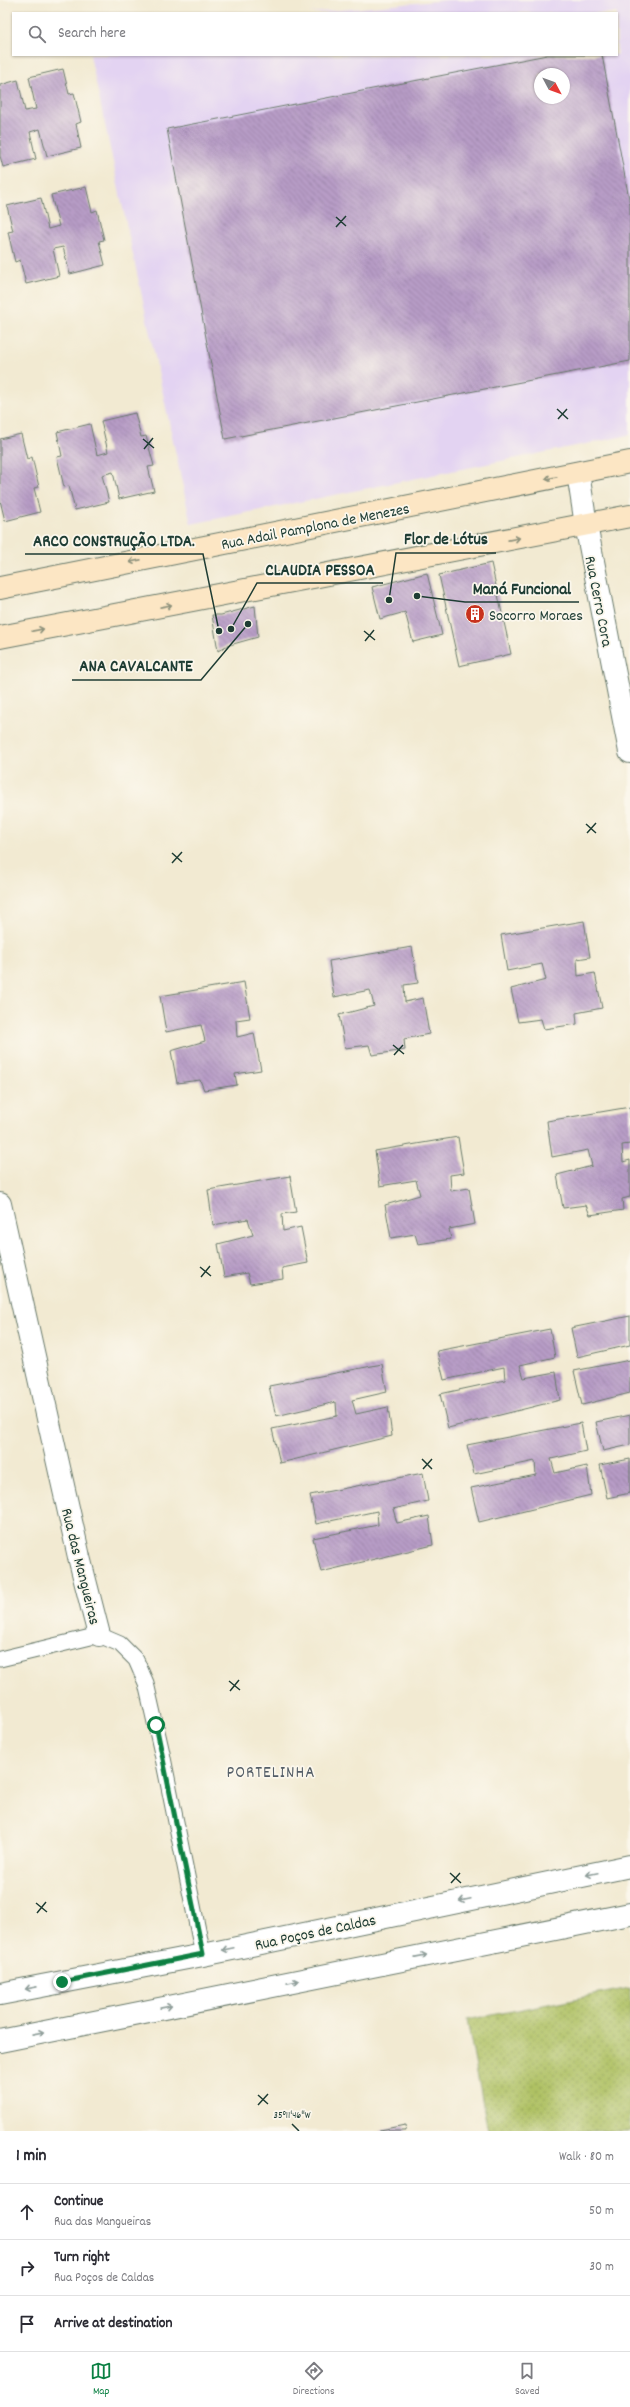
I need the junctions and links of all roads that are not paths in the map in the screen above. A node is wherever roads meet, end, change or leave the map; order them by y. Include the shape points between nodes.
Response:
1 (630, 462) edge
2 (578, 473) junction
3 (630, 516) edge
4 (586, 525) junction
5 (0, 588) edge
6 (0, 637) edge
7 (630, 752) edge
8 (0, 1204) edge
9 (99, 1635) junction
10 (0, 1659) edge
11 (630, 1866) edge
12 (630, 1914) edge
13 (203, 1954) junction
14 (0, 1994) edge
15 (0, 2041) edge

1 - 2 main road, Rua Adail Pamplona de Menezes
2 - 4 street, Rua Cerro Cora
2 -> 5 main road, Rua Adail Pamplona de Menezes
3 - 4 main road
6 -> 4 main road
4 - 7 street, Rua Cerro Cora
8 - 9 street, Rua das Mangueiras via 77,1550
9 - 10 lane
9 - 13 lane, Rua das Mangueiras via 120,1644 136,1660 146,1683
11 -> 13 street, Rua Poços de Caldas
15 -> 12 street
13 -> 14 street, Rua Poços de Caldas

